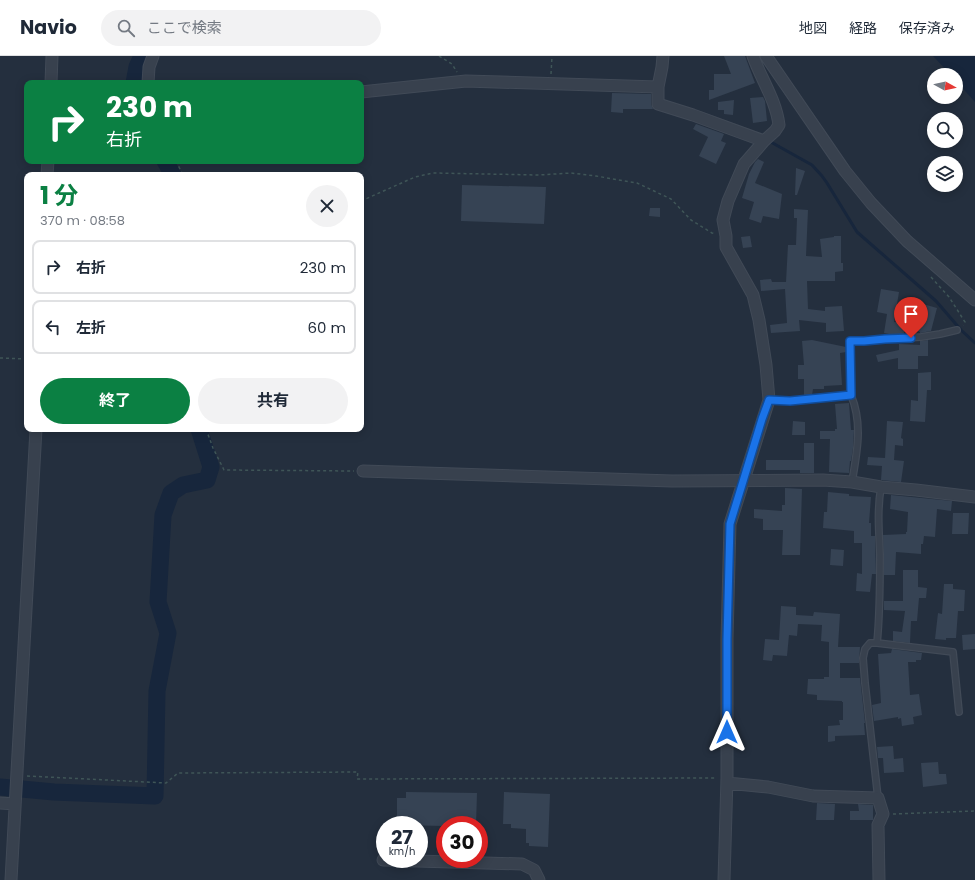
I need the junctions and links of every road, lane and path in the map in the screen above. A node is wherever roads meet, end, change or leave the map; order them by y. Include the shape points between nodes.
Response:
1 (52, 56) edge
2 (153, 56) edge
3 (439, 56) edge
4 (552, 56) edge
5 (663, 56) edge
6 (753, 56) edge
7 (766, 56) edge
8 (50, 80) edge
9 (148, 80) edge
10 (464, 81) junction
11 (551, 83) junction
12 (658, 87) junction
13 (364, 92) edge
14 (766, 139) junction
15 (364, 200) edge
16 (726, 236) junction
17 (928, 274) dead end
18 (975, 300) edge
19 (959, 328) joint
20 (0, 358) edge
21 (24, 359) edge
22 (851, 395) junction
23 (769, 400) junction
24 (36, 432) edge
25 (207, 432) edge
26 (362, 471) joint
27 (744, 480) junction
28 (852, 482) junction
29 (882, 487) junction
30 (975, 498) edge
31 (877, 643) junction
32 (959, 712) dead end
33 (17, 776) junction
34 (727, 781) junction
35 (878, 798) junction
36 (0, 803) edge
37 (15, 803) junction
38 (975, 812) edge
39 (883, 814) junction
40 (428, 861) edge
41 (11, 880) edge
42 (539, 880) edge
43 (724, 880) edge
44 (879, 880) edge

1 - 8 street
2 - 9 street
3 - 10 path via 452,64
4 - 11 path
5 - 12 street
6 - 14 street via 778,118 779,125
7 - 18 street via 844,171 871,203 907,241
10 - 11 street
10 - 13 street
11 - 12 street
12 - 14 street via 658,104 694,112
14 - 16 street via 744,164 728,200 723,220
15 - 16 path via 415,177 433,173 571,173 638,183 671,199 691,220 712,233
16 - 23 street via 726,248 753,295 766,365
17 - 19 path via 949,297 965,322
19 - 22 lane via 921,337 850,341
20 - 21 path
22 - 23 lane via 790,401
22 - 28 lane via 858,422
23 - 27 street
24 - 33 street
25 - 26 path via 224,470
26 - 27 street via 672,481
27 - 28 street
27 - 34 street via 730,524
28 - 29 street
29 - 30 street
29 - 31 lane via 879,515 880,618
31 - 32 lane via 953,652
31 - 35 lane via 870,643 863,658
33 - 34 path via 166,783 178,774 358,772 357,779
33 - 37 street
34 - 35 street via 813,796
34 - 43 street
35 - 39 street
36 - 37 street
37 - 41 street
38 - 39 path
39 - 44 street via 878,824
40 - 42 street via 522,864 534,870

